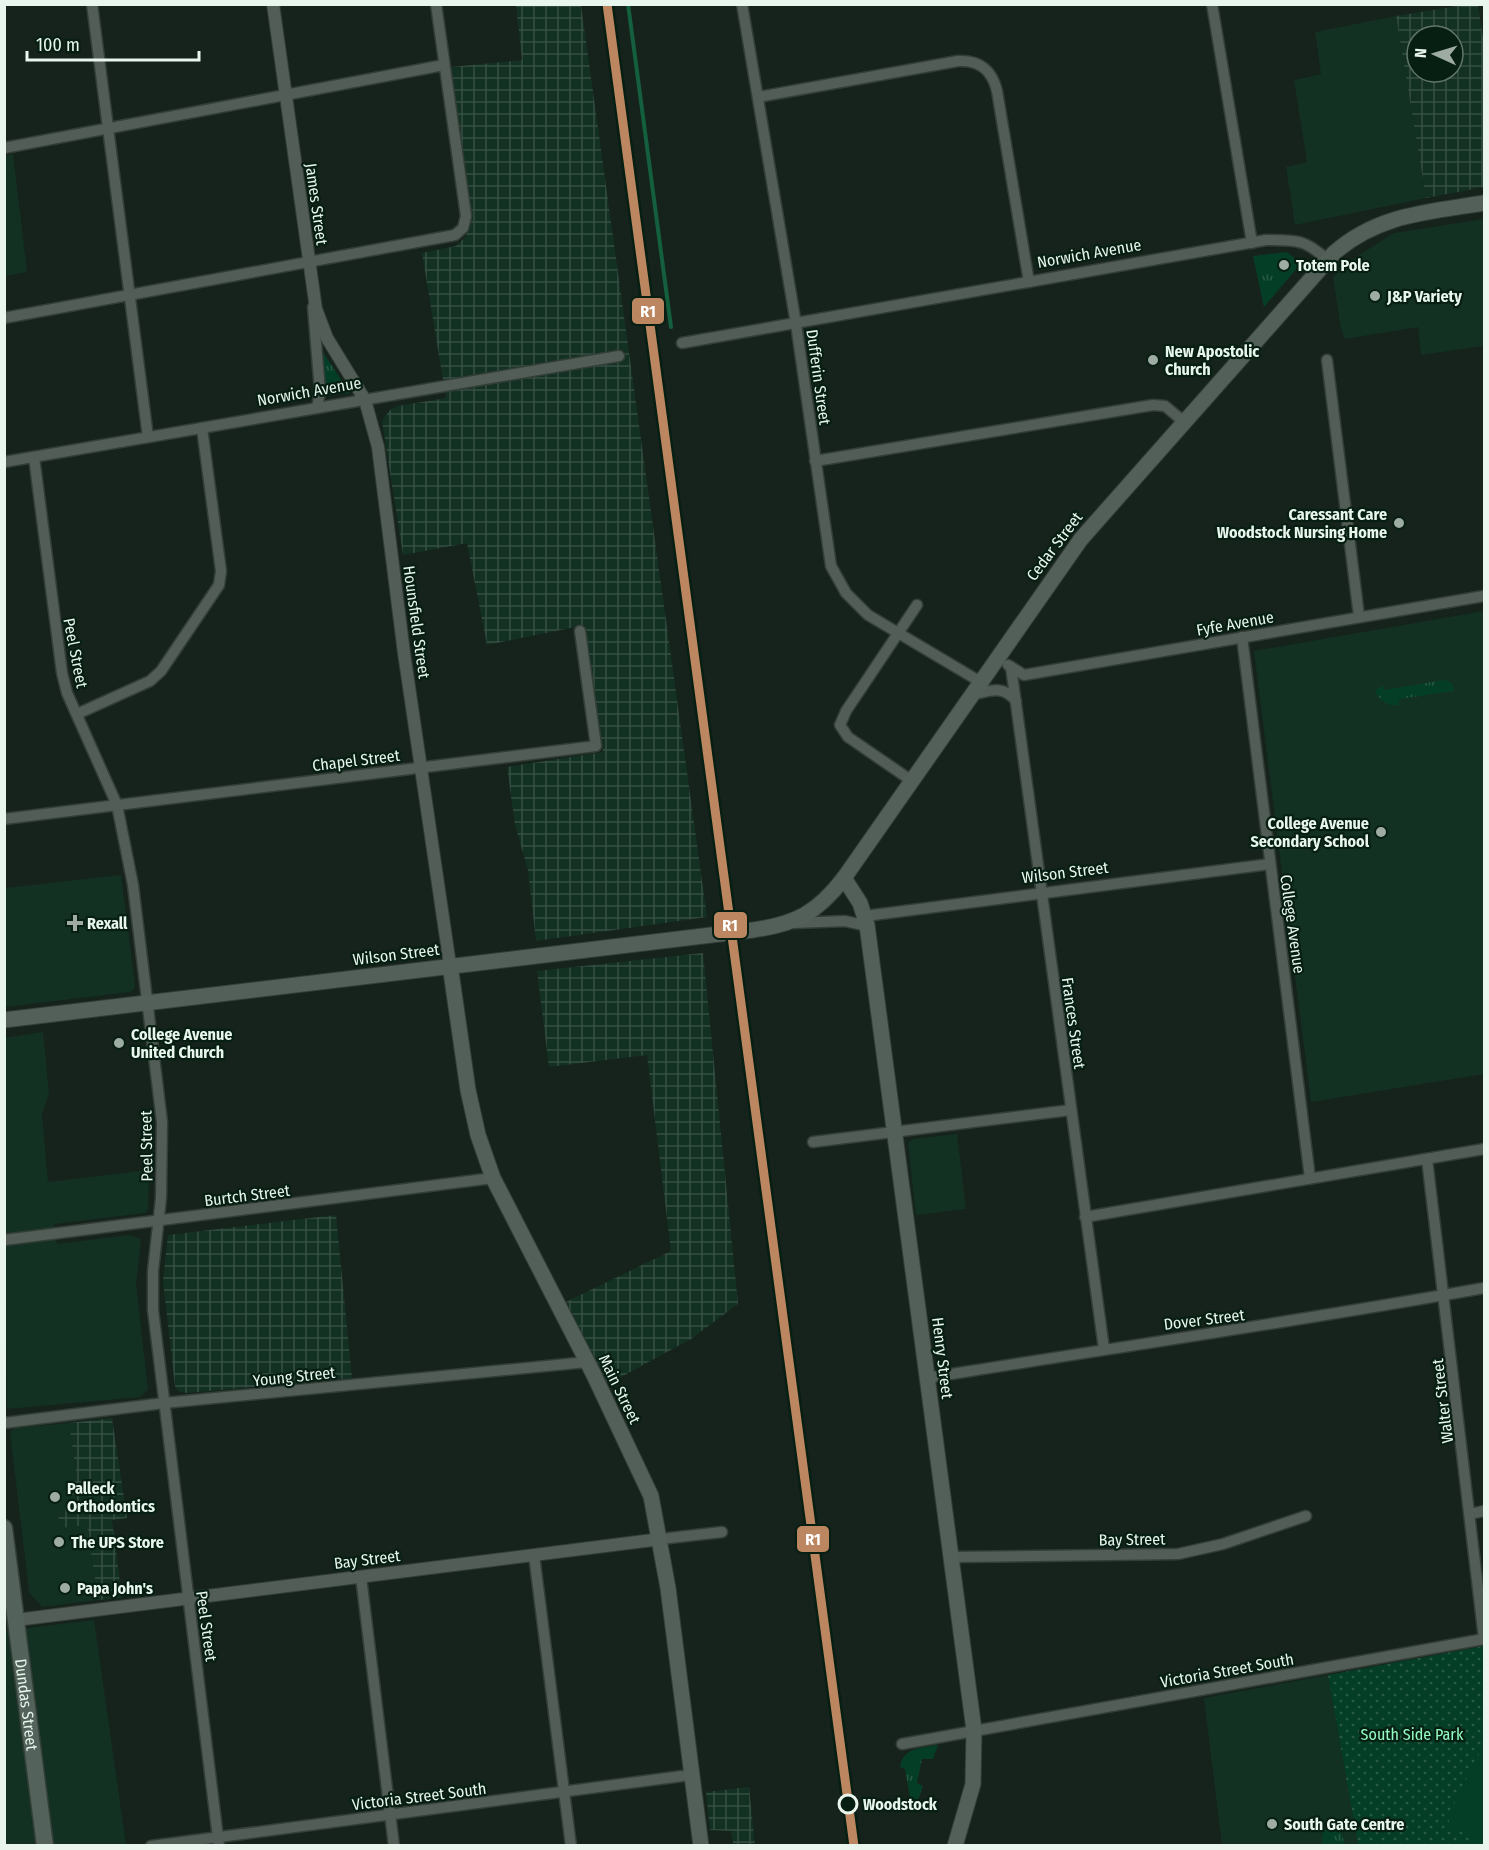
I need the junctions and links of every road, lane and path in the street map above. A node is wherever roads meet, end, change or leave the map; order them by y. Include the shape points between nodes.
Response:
1 (92, 4) edge
2 (273, 4) edge
3 (436, 4) edge
4 (742, 4) edge
5 (1212, 4) edge
6 (444, 65) junction
7 (286, 94) junction
8 (758, 97) junction
9 (110, 128) junction
10 (4, 148) edge
11 (1485, 203) edge
12 (1252, 243) junction
13 (1327, 260) junction
14 (309, 264) junction
15 (1029, 282) junction
16 (129, 295) junction
17 (313, 297) junction
18 (4, 318) edge
19 (796, 324) junction
20 (682, 343) dead end
21 (619, 356) dead end
22 (1327, 360) dead end
23 (365, 400) junction
24 (317, 408) junction
25 (1183, 421) junction
26 (202, 428) junction
27 (148, 437) junction
28 (34, 457) junction
29 (815, 461) junction
30 (4, 462) edge
31 (1485, 596) edge
32 (917, 605) dead end
33 (1359, 616) junction
34 (580, 631) dead end
35 (898, 634) junction
36 (1242, 638) junction
37 (997, 656) junction
38 (1011, 667) junction
39 (979, 681) junction
40 (970, 696) junction
41 (1016, 701) junction
42 (77, 714) junction
43 (422, 767) junction
44 (912, 781) junction
45 (117, 805) junction
46 (4, 819) edge
47 (1270, 864) junction
48 (844, 878) junction
49 (1041, 893) junction
50 (866, 921) junction
51 (791, 923) junction
52 (450, 965) junction
53 (148, 1004) junction
54 (4, 1020) edge
55 (1071, 1110) junction
56 (896, 1131) junction
57 (813, 1142) dead end
58 (1485, 1149) edge
59 (1427, 1159) junction
60 (493, 1178) junction
61 (1310, 1178) junction
62 (1085, 1216) junction
63 (159, 1221) junction
64 (4, 1240) edge
65 (1485, 1288) edge
66 (1444, 1295) junction
67 (1104, 1349) junction
68 (587, 1362) junction
69 (927, 1378) junction
70 (164, 1403) junction
71 (4, 1423) edge
72 (1485, 1511) edge
73 (1470, 1514) junction
74 (1306, 1516) dead end
75 (4, 1528) edge
76 (722, 1532) dead end
77 (661, 1539) junction
78 (534, 1555) junction
79 (953, 1557) junction
80 (361, 1577) junction
81 (188, 1598) junction
82 (10, 1621) edge
83 (1484, 1639) edge
84 (974, 1730) junction
85 (902, 1744) dead end
86 (690, 1775) junction
87 (564, 1794) junction
88 (390, 1814) junction
89 (218, 1841) edge
90 (45, 1845) edge
91 (151, 1845) edge
92 (394, 1845) edge
93 (571, 1845) edge
94 (701, 1845) edge
95 (955, 1845) edge

1 - 9 street
2 - 7 street, James Street
3 - 6 street
4 - 8 street, Dufferin Street
5 - 12 street
6 - 7 street
6 - 14 street via 466,216 463,228 445,239
7 - 9 street
7 - 14 street, James Street
8 - 15 street via 958,61 970,60 984,67 994,79 997,91
8 - 19 street, Dufferin Street
9 - 10 street
9 - 16 street
11 - 13 main road via 1375,225 1347,241
12 - 13 street, Norwich Avenue via 1297,241 1313,246
12 - 15 street, Norwich Avenue
13 - 25 main road, Cedar Street
14 - 16 street
14 - 17 street, James Street
15 - 19 street, Norwich Avenue
16 - 18 street
16 - 27 street
17 - 23 street, Hounsfield Street via 322,328
17 - 24 street, James Street via 320,391
19 - 20 street, Norwich Avenue
19 - 29 street, Dufferin Street
21 - 23 street, Norwich Avenue
22 - 33 street
23 - 24 street, Norwich Avenue
23 - 43 street, Hounsfield Street via 378,447
24 - 26 street, Norwich Avenue
25 - 29 street via 1165,406 1153,405
25 - 37 main road, Cedar Street via 1081,539
26 - 27 street, Norwich Avenue
26 - 42 street via 221,571 219,585 162,671 150,681
27 - 28 street, Norwich Avenue
28 - 30 street, Norwich Avenue
28 - 42 street, Peel Street via 59,658
29 - 35 street, Dufferin Street via 826,544 835,574 856,605
31 - 33 street, Fyfe Avenue
32 - 35 street
33 - 36 street, Fyfe Avenue
34 - 43 street, Chapel Street via 596,746
35 - 39 street, Dufferin Street
35 - 44 street via 840,725 848,737
36 - 38 street, Fyfe Avenue via 1024,675
36 - 47 street, College Avenue
37 - 38 street, Fyfe Avenue
37 - 39 main road, Cedar Street
38 - 41 street, Frances Street
39 - 40 main road, Cedar Street
40 - 41 street via 997,689 1008,692
40 - 44 main road, Cedar Street
41 - 49 street, Frances Street
42 - 45 street, Peel Street
43 - 45 street, Chapel Street
43 - 52 street, Hounsfield Street
44 - 48 main road, Cedar Street
45 - 46 street, Chapel Street
45 - 53 street, Peel Street via 133,885
47 - 49 street, Wilson Street
47 - 61 street, College Avenue
48 - 50 main road, Henry Street
48 - 51 main road, Wilson Street via 819,906
49 - 50 street, Wilson Street
49 - 55 street, Frances Street
50 - 51 street, Wilson Street
50 - 56 main road, Henry Street
51 - 52 main road, Wilson Street
52 - 53 main road, Wilson Street
52 - 60 main road, Main Street via 468,1090
53 - 54 main road, Wilson Street
53 - 63 street, Peel Street via 162,1122
55 - 56 street
55 - 62 street, Frances Street
56 - 57 street
56 - 69 main road, Henry Street
58 - 59 street
59 - 61 street
59 - 66 street, Walter Street
60 - 63 street, Burtch Street
60 - 68 main road, Main Street
61 - 62 street
62 - 67 street, Frances Street
63 - 64 street, Burtch Street
63 - 70 street, Peel Street via 151,1290
65 - 66 street, Dover Street
66 - 67 street, Dover Street via 1243,1330
66 - 73 street, Walter Street
67 - 69 street, Dover Street
68 - 70 street, Young Street
68 - 77 main road, Main Street via 644,1478
69 - 79 main road, Henry Street
70 - 71 street, Young Street
70 - 81 street, Peel Street
72 - 73 street
73 - 83 street, Walter Street
74 - 79 street, Bay Street via 1223,1544 1178,1554
75 - 82 main road, Dundas Street
76 - 77 street, Bay Street
77 - 78 street, Bay Street
77 - 86 main road, Main Street
78 - 80 street, Bay Street
78 - 87 street
79 - 84 main road, Henry Street
80 - 81 street, Bay Street
80 - 88 street
81 - 82 street, Bay Street
81 - 89 street, Peel Street
82 - 90 main road, Dundas Street
83 - 84 street, Victoria Street South
84 - 85 street, Victoria Street South
84 - 95 main road, Henry Street via 972,1790
86 - 87 street, Victoria Street South
86 - 94 main road, Main Street
87 - 88 street, Victoria Street South
87 - 93 street
88 - 89 street, Victoria Street South
88 - 92 street
89 - 91 street, Victoria Street South

